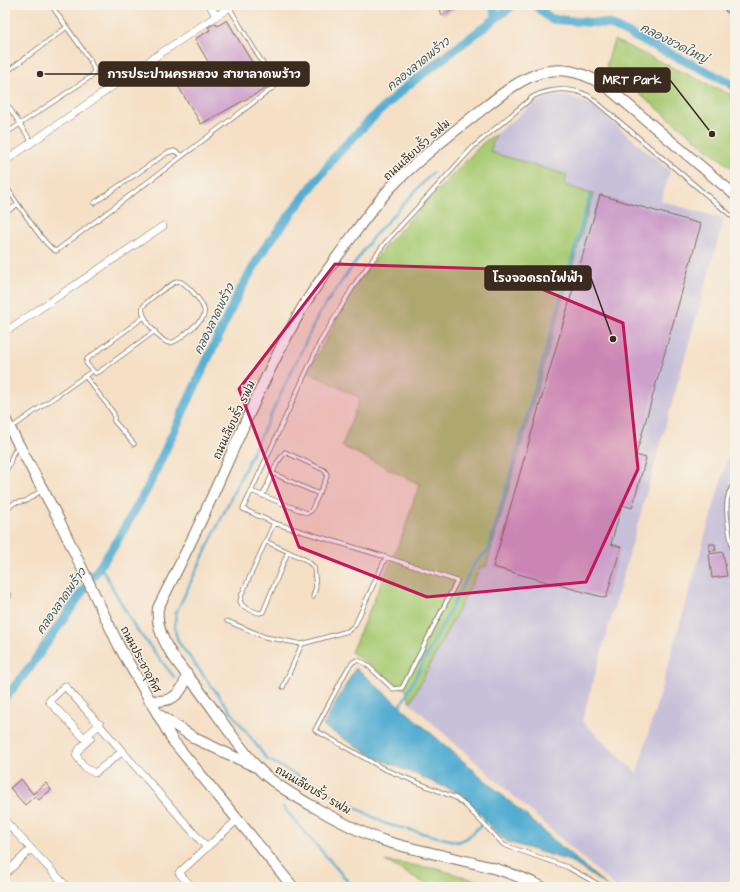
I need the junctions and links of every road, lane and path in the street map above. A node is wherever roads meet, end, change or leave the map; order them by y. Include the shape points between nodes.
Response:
1 (51, 5) edge
2 (210, 5) edge
3 (231, 6) edge
4 (216, 16) junction
5 (66, 27) junction
6 (5, 74) edge
7 (5, 101) edge
8 (20, 124) junction
9 (5, 134) edge
10 (31, 142) junction
11 (182, 155) junction
12 (5, 161) edge
13 (5, 185) edge
14 (735, 195) edge
15 (94, 203) dead end
16 (18, 204) junction
17 (5, 213) edge
18 (735, 219) edge
19 (163, 226) dead end
20 (144, 317) junction
21 (155, 331) junction
22 (5, 332) edge
23 (92, 372) junction
24 (85, 376) junction
25 (7, 424) edge
26 (134, 444) dead end
27 (20, 446) junction
28 (5, 471) edge
29 (272, 473) junction
30 (735, 484) edge
31 (43, 489) junction
32 (251, 491) junction
33 (319, 494) junction
34 (263, 495) junction
35 (5, 511) edge
36 (274, 523) junction
37 (265, 541) junction
38 (288, 552) junction
39 (386, 557) junction
40 (735, 561) edge
41 (313, 597) dead end
42 (227, 621) dead end
43 (302, 644) junction
44 (187, 674) junction
45 (282, 687) dead end
46 (149, 700) junction
47 (156, 713) junction
48 (101, 726) junction
49 (123, 751) junction
50 (258, 768) junction
51 (238, 820) junction
52 (5, 822) edge
53 (207, 848) junction
54 (31, 849) junction
55 (5, 874) edge
56 (67, 887) edge
57 (192, 887) edge
58 (293, 887) edge
59 (542, 887) edge
60 (603, 887) edge

1 - 5 lane
2 - 4 street
3 - 4 street
3 - 11 lane via 275,85
4 - 10 street
5 - 6 lane
5 - 8 lane via 90,60 94,70 92,76
7 - 8 lane
8 - 9 lane
8 - 10 lane
10 - 12 street
11 - 15 lane via 167,153
11 - 16 lane via 56,251 52,250
13 - 16 lane
14 - 44 street, ถนนเลียบรั้ว รฟม. via 607,87 584,74 552,70 524,78 440,142 391,188 329,267 300,312 253,406 158,608 158,625 164,640
16 - 17 lane
18 - 32 lane via 589,96 562,89 534,96 473,147 385,243 356,282 320,342
19 - 22 street
20 - 21 lane
20 - 21 lane via 144,305 177,281 182,281 186,285 204,309 202,319 176,341 162,341
20 - 23 lane via 87,359 86,363
21 - 23 lane via 99,372
23 - 24 lane
24 - 25 lane
24 - 26 lane via 114,414 114,421
25 - 27 street, ถนนประชาอุทิศ
27 - 28 lane via 14,450
27 - 31 street, ถนนประชาอุทิศ
29 - 33 lane
29 - 33 lane via 282,453 292,454 326,473
29 - 34 lane
30 - 40 lane via 730,490 726,505
31 - 35 lane via 26,501 14,503
31 - 46 street, ถนนประชาอุทิศ via 119,646
32 - 34 lane
32 - 36 lane via 244,509
33 - 34 lane via 307,513
36 - 37 lane
36 - 39 lane
37 - 38 lane
37 - 38 lane via 240,601 248,609 259,613 265,608
38 - 41 lane via 306,560 314,567 316,587
39 - 43 lane via 355,625 348,631
39 - 60 lane via 457,581 402,688 393,689 365,663 357,660 353,662 315,730 384,769 456,798 504,845 567,867
42 - 43 lane via 265,637
43 - 45 lane
44 - 46 street via 183,688 174,697 159,702
44 - 50 street, ถนนเลียบรั้ว รฟม.
46 - 47 street, ถนนประชาอุทิศ
47 - 50 street via 196,739
47 - 51 street, ถนนประชาอุทิศ via 172,741
48 - 48 street via 84,738 49,701 65,686
48 - 49 street
48 - 49 street via 76,755 85,768 95,773
49 - 53 street
50 - 59 street, ถนนเลียบรั้ว รฟม. via 275,783 321,810 384,840 504,871
51 - 53 street
51 - 58 street, ถนนประชาอุทิศ
52 - 54 street
53 - 57 street via 179,873
54 - 55 street
54 - 56 street

